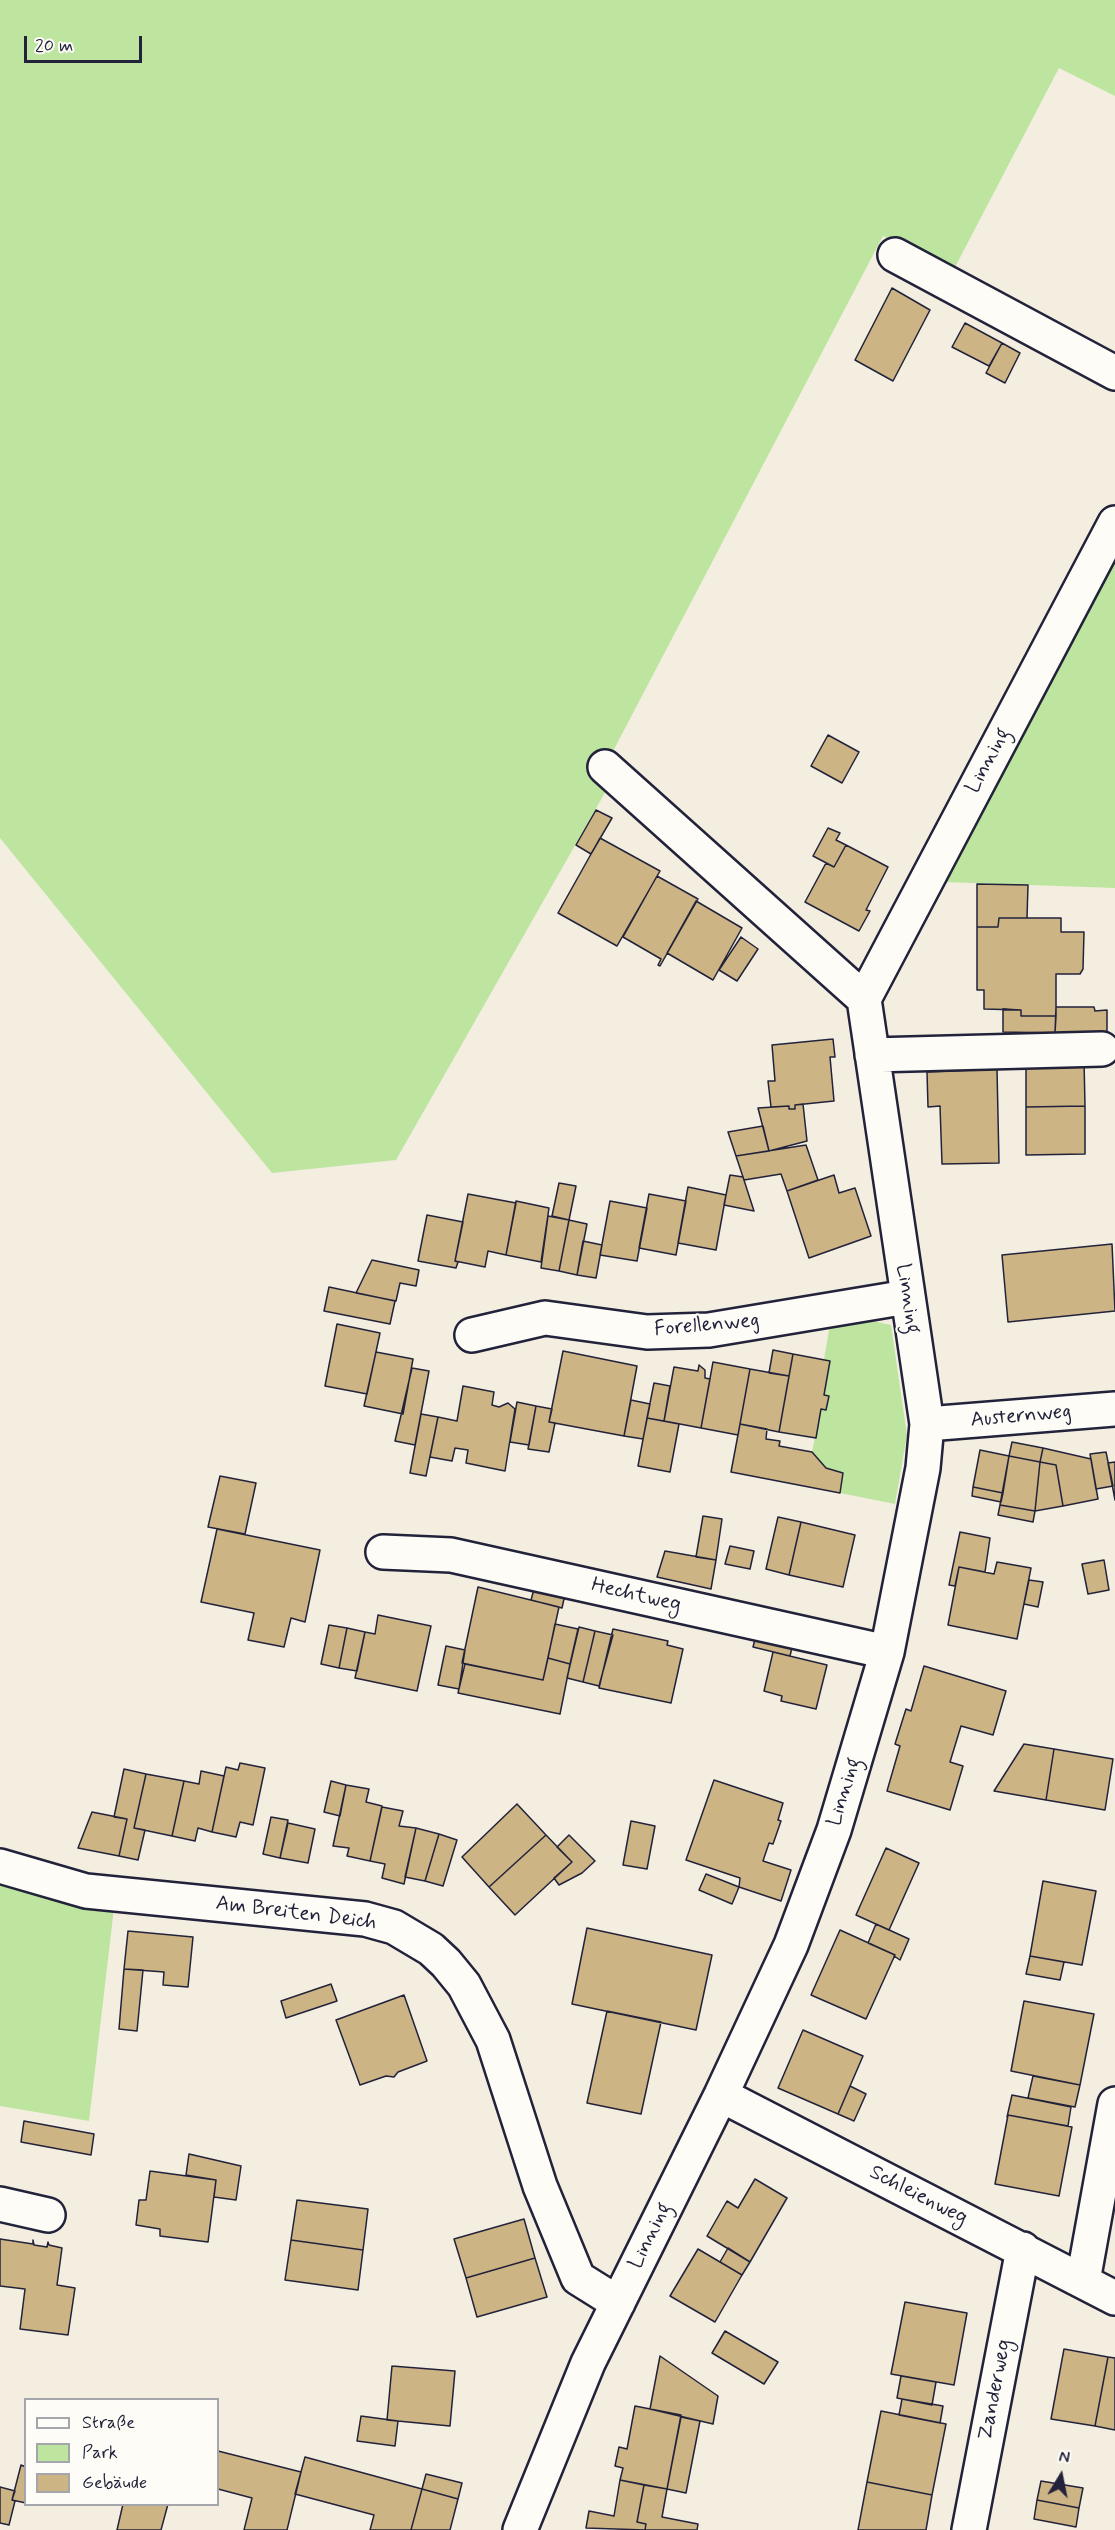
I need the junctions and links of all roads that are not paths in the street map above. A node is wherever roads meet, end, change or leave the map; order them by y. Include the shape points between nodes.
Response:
1 (895, 255) dead end
2 (1115, 373) edge
3 (1115, 523) edge
4 (605, 767) dead end
5 (864, 999) junction
6 (1102, 1050) dead end
7 (872, 1054) junction
8 (907, 1297) junction
9 (472, 1335) dead end
10 (1115, 1409) edge
11 (927, 1424) junction
12 (383, 1552) dead end
13 (887, 1652) junction
14 (0, 1866) edge
15 (721, 2095) junction
16 (1115, 2104) edge
17 (0, 2204) edge
18 (48, 2215) dead end
19 (1023, 2249) junction
20 (1083, 2281) junction
21 (1115, 2298) edge
22 (618, 2303) junction
23 (520, 2530) edge
24 (969, 2530) edge

1 - 2 street
3 - 5 street, Linning
4 - 5 street
5 - 7 street, Linning
6 - 7 street
7 - 8 street, Linning via 907,1235
8 - 9 street, Forellenweg via 709,1330 647,1332 545,1318
8 - 11 street, Linning
10 - 11 street, Austernweg
11 - 13 street, Linning via 923,1468
12 - 13 street, Hechtweg via 451,1555
13 - 15 street, Linning via 814,1887
14 - 22 street, Am Breiten Deich via 86,1891 365,1919 394,1927 432,1949 464,1985 493,2040 540,2186 578,2278
15 - 19 street, Schleienweg
15 - 22 street, Linning
16 - 20 street
17 - 18 street
19 - 20 street, Schleienweg
19 - 24 street, Zanderweg
20 - 21 street, Schleienweg
22 - 23 street, Linning via 588,2363

